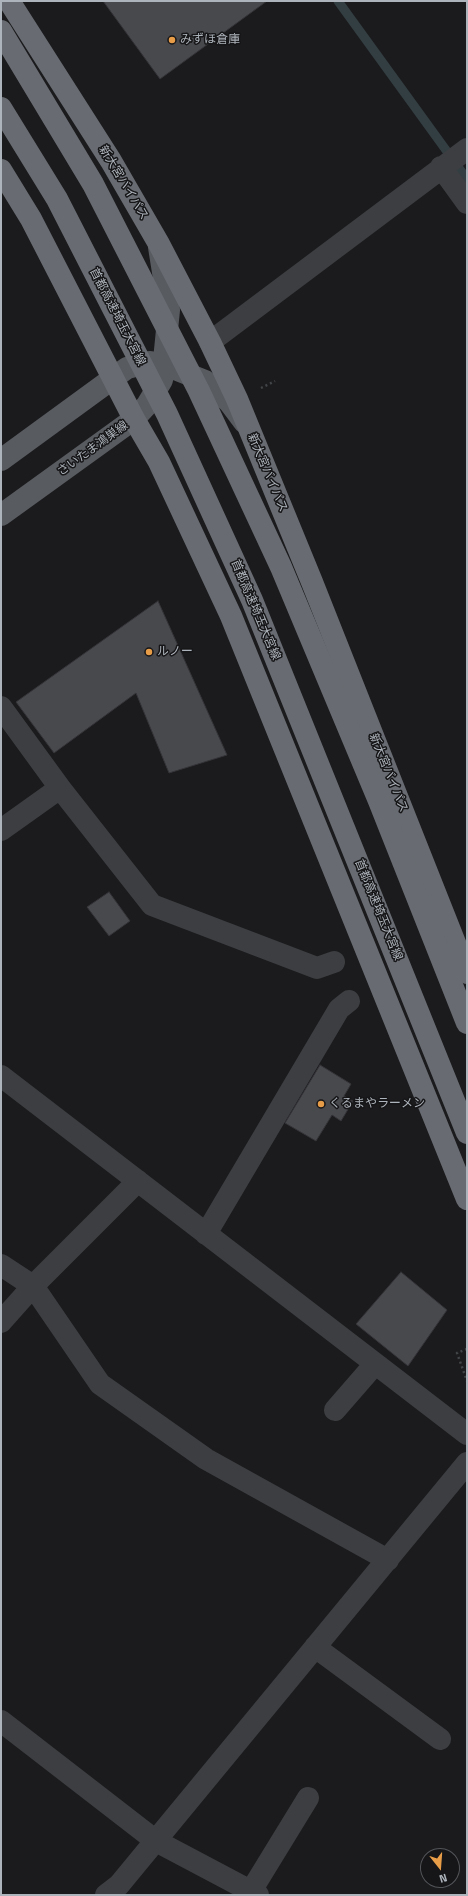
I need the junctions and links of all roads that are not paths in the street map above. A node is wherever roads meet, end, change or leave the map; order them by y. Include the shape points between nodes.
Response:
1 (9, 1) edge
2 (1, 31) edge
3 (1, 108) edge
4 (467, 149) edge
5 (441, 167) junction
6 (1, 170) edge
7 (467, 203) edge
8 (159, 244) junction
9 (210, 342) junction
10 (165, 365) junction
11 (113, 377) junction
12 (134, 419) junction
13 (249, 428) junction
14 (1, 460) edge
15 (1, 515) edge
16 (1, 707) edge
17 (60, 788) junction
18 (1, 830) edge
19 (334, 962) dead end
20 (467, 973) edge
21 (349, 1001) dead end
22 (467, 1023) edge
23 (1, 1076) edge
24 (467, 1133) edge
25 (138, 1181) junction
26 (467, 1199) edge
27 (206, 1234) junction
28 (1, 1264) edge
29 (33, 1286) junction
30 (1, 1322) edge
31 (375, 1364) junction
32 (335, 1410) dead end
33 (467, 1434) edge
34 (467, 1463) edge
35 (388, 1560) junction
36 (316, 1647) junction
37 (1, 1721) edge
38 (440, 1739) dead end
39 (308, 1798) dead end
40 (156, 1841) junction
41 (255, 1893) edge
42 (106, 1895) edge

1 - 8 highway, 新大宮バイパス via 111,161
2 - 22 highway, bridge via 93,184 199,391 284,575 379,801
3 - 24 highway, 首都高速埼玉大宮線, bridge via 57,199 167,414 252,600
4 - 5 street
5 - 7 street
5 - 9 street
6 - 11 highway via 31,219
8 - 9 highway, 新大宮バイパス
8 - 10 main road, さいたま鴻巣線 via 169,310
9 - 13 highway, 新大宮バイパス
10 - 11 main road via 150,362 127,368
10 - 12 main road, さいたま鴻巣線 via 162,380 147,405
10 - 13 main road via 205,381 229,402
11 - 12 highway
11 - 14 main road
12 - 15 main road, さいたま鴻巣線
12 - 26 highway via 159,462 231,616
13 - 20 highway, 新大宮バイパス
16 - 17 street
17 - 18 street
17 - 19 street via 152,904 317,968
21 - 27 street via 339,1008
23 - 25 street
25 - 27 street
25 - 29 street
27 - 31 street
28 - 29 street
29 - 30 street
29 - 35 street via 100,1384 206,1459
31 - 32 street
31 - 33 street
34 - 35 street
35 - 36 street
36 - 38 street
36 - 40 street
37 - 40 street
39 - 41 street
40 - 41 street
40 - 42 street via 119,1885

